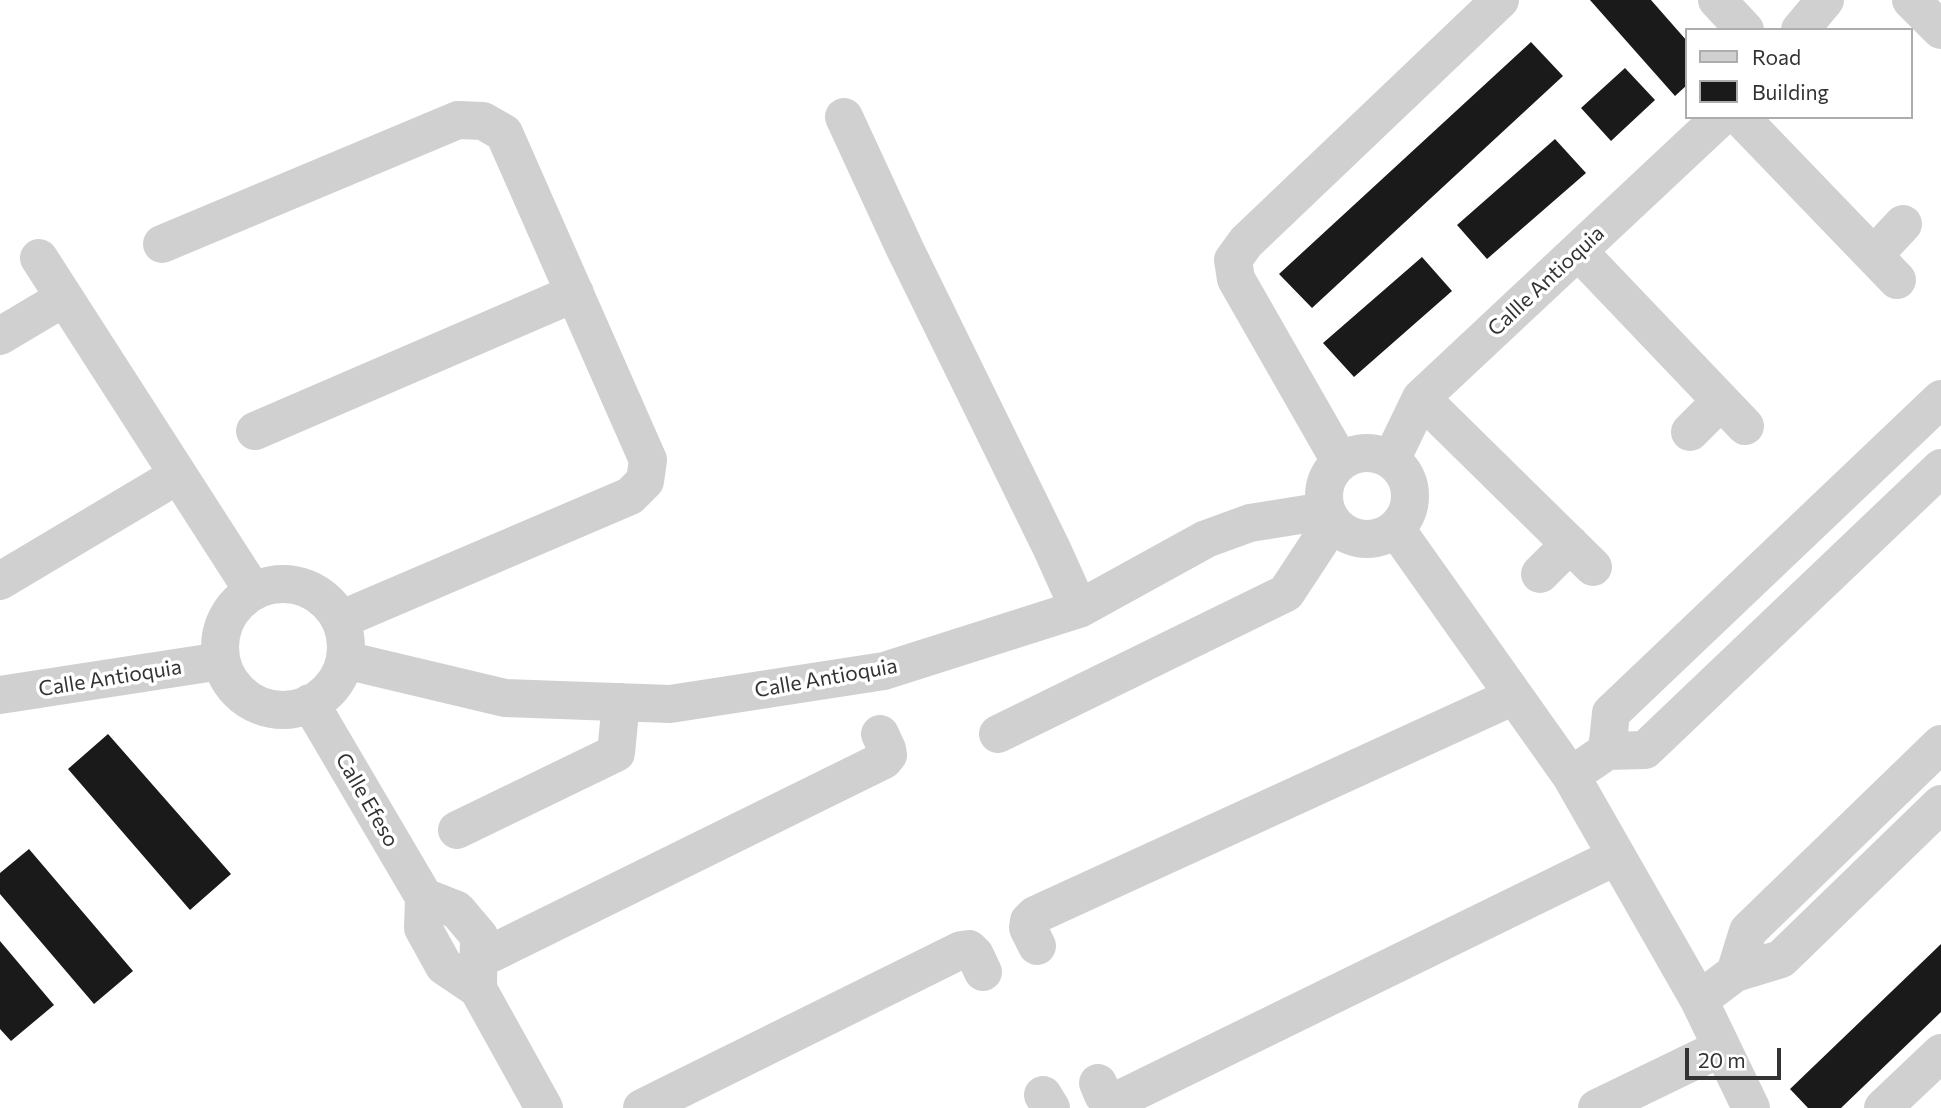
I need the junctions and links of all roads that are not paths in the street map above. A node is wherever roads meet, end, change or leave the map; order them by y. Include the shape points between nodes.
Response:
1 (1500, 0) edge
2 (1717, 0) edge
3 (1825, 0) edge
4 (1912, 0) edge
5 (1743, 28) edge
6 (1802, 28) edge
7 (1941, 30) edge
8 (844, 117) dead end
9 (1719, 119) edge
10 (1742, 119) edge
11 (1903, 224) dead end
12 (162, 244) dead end
13 (1578, 251) junction
14 (39, 258) dead end
15 (575, 293) junction
16 (64, 298) junction
17 (0, 337) edge
18 (1421, 398) junction
19 (1941, 400) edge
20 (255, 431) dead end
21 (1690, 432) dead end
22 (1903, 435) junction
23 (1391, 460) junction
24 (1340, 461) junction
25 (1939, 470) edge
26 (178, 475) junction
27 (1329, 517) junction
28 (1396, 529) junction
29 (1540, 574) dead end
30 (0, 581) edge
31 (1744, 587) junction
32 (253, 591) junction
33 (1079, 609) junction
34 (340, 620) junction
35 (1777, 625) junction
36 (345, 660) junction
37 (221, 661) junction
38 (0, 695) edge
39 (1514, 696) junction
40 (621, 702) junction
41 (310, 703) junction
42 (880, 734) dead end
43 (998, 734) dead end
44 (1941, 744) edge
45 (1607, 751) junction
46 (1571, 776) junction
47 (1882, 801) junction
48 (1941, 804) edge
49 (457, 830) dead end
50 (1912, 832) junction
51 (1617, 856) junction
52 (1037, 946) dead end
53 (983, 972) dead end
54 (478, 974) junction
55 (1735, 974) junction
56 (1699, 1000) junction
57 (1721, 1048) junction
58 (1941, 1053) edge
59 (1098, 1083) dead end
60 (544, 1108) edge
61 (642, 1108) edge
62 (1597, 1108) edge
63 (1751, 1108) edge
64 (1883, 1108) edge

1 - 24 street via 1246,242 1233,260 1236,279
2 - 5 street
3 - 6 street
4 - 7 street
8 - 33 street
9 - 13 street, Callle Antioquia
10 - 11 street via 1886,268
12 - 15 street via 458,120 483,121 504,133
13 - 18 street, Callle Antioquia
13 - 21 street via 1733,413
14 - 16 street
15 - 20 street
15 - 34 street via 648,460 645,481 630,496
16 - 17 street
16 - 26 street
18 - 23 street, Callle Antioquia
18 - 29 street via 1581,555
19 - 22 street
22 - 25 street
22 - 31 street
23 - 24 street via 1365,453
23 - 28 street via 1401,470 1410,494 1409,507
24 - 27 street via 1325,484 1323,497
25 - 35 street
26 - 30 street
26 - 32 street
27 - 28 street via 1342,533 1356,538 1370,540
27 - 33 street, Calle Antioquia via 1250,523 1206,539
27 - 43 street via 1286,593
28 - 39 street
31 - 35 street
31 - 45 street via 1611,713
32 - 34 street via 272,584 293,584 329,603
32 - 37 street via 236,603 225,620
33 - 40 street, Calle Antioquia via 884,671 670,704
34 - 36 street
35 - 45 street via 1645,750
36 - 40 street, Calle Antioquia via 505,698
36 - 41 street via 326,693
37 - 38 street, Calle Antioquia
37 - 41 street via 228,678 255,704 292,709
39 - 46 street
39 - 52 street via 1035,915 1027,928
40 - 49 street via 616,753
41 - 54 street, Calle Efeso via 424,897 423,928 444,966
42 - 54 street via 888,755 884,760
44 - 47 street
45 - 46 street
46 - 51 street
47 - 50 street
47 - 55 street via 1748,931
48 - 50 street
50 - 55 street via 1782,959
51 - 56 street
51 - 59 street via 1118,1100 1110,1101
53 - 61 street via 969,949 961,950
54 - 60 street, Calle Efeso
55 - 56 street
56 - 57 street
57 - 62 street
57 - 63 street
58 - 64 street

